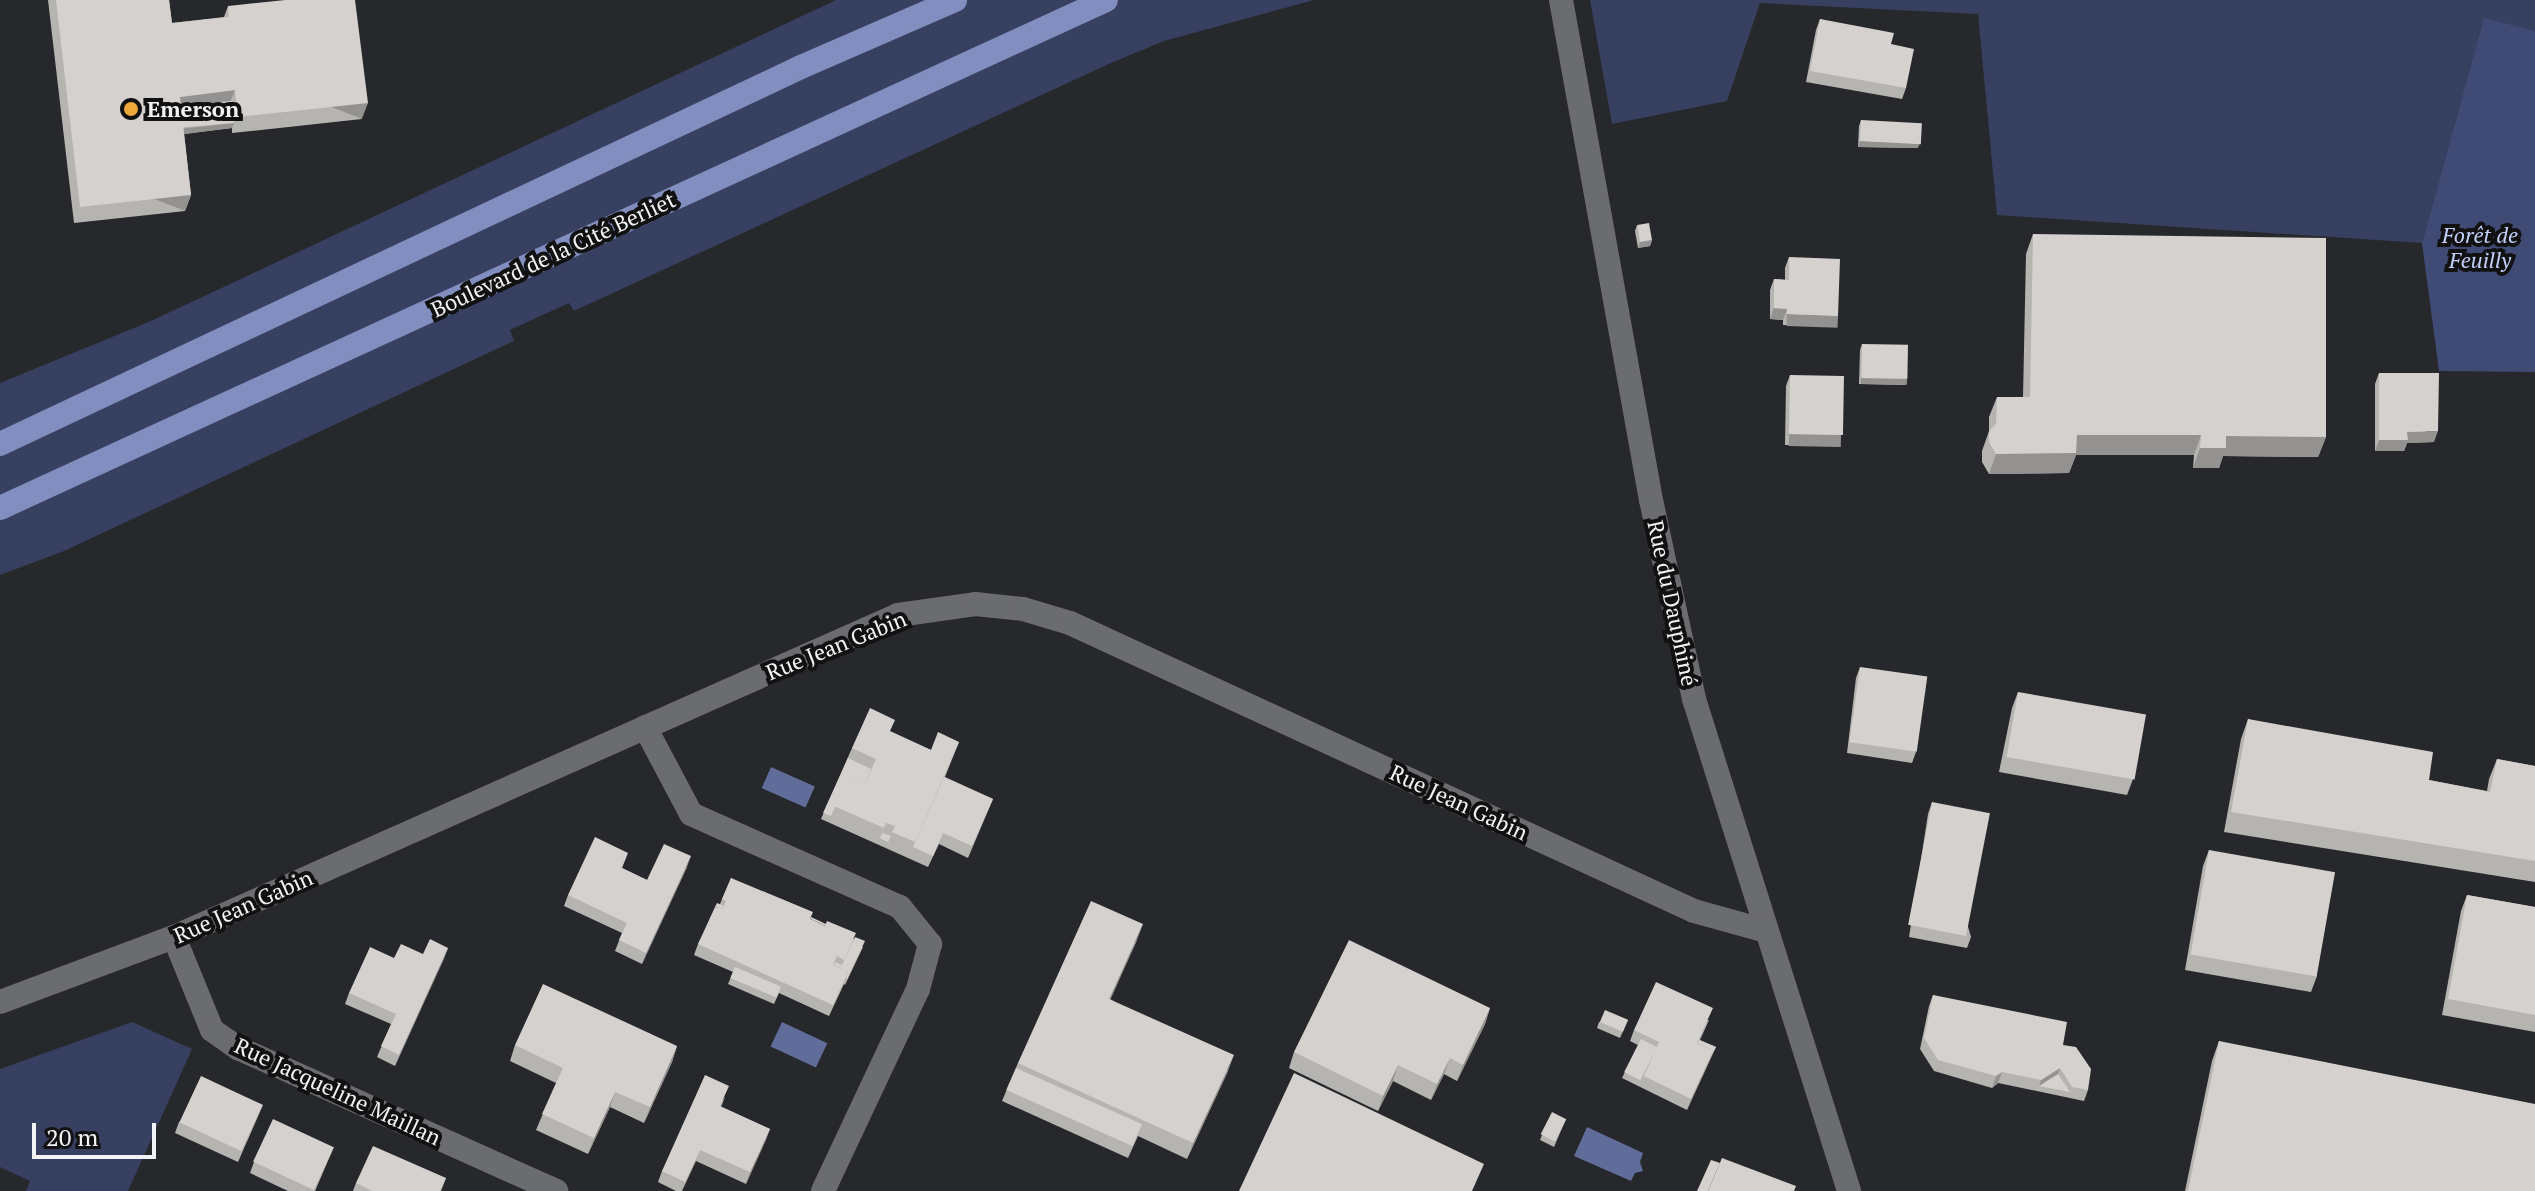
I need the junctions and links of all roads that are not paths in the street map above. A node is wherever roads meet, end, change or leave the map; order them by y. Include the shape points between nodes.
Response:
1 (955, 0) edge
2 (1106, 0) edge
3 (1561, 0) edge
4 (0, 444) edge
5 (0, 508) edge
6 (645, 727) junction
7 (1766, 931) junction
8 (174, 937) junction
9 (0, 1002) edge
10 (556, 1191) edge
11 (823, 1191) edge
12 (1849, 1191) edge

1 - 4 main road via 801,67
2 - 5 main road, Boulevard de la Cité Berliet
3 - 7 street, Rue du Dauphiné via 1651,500 1690,684
6 - 7 street, Rue Jean Gabin via 898,615 975,604 1023,609 1122,645 1694,911
6 - 8 street, Rue Jean Gabin
6 - 11 street via 691,814 900,907 930,944 918,989
7 - 12 street, Rue du Dauphiné
8 - 9 street, Rue Jean Gabin
8 - 10 street, Rue Jacqueline Maillan via 212,1030 238,1048

